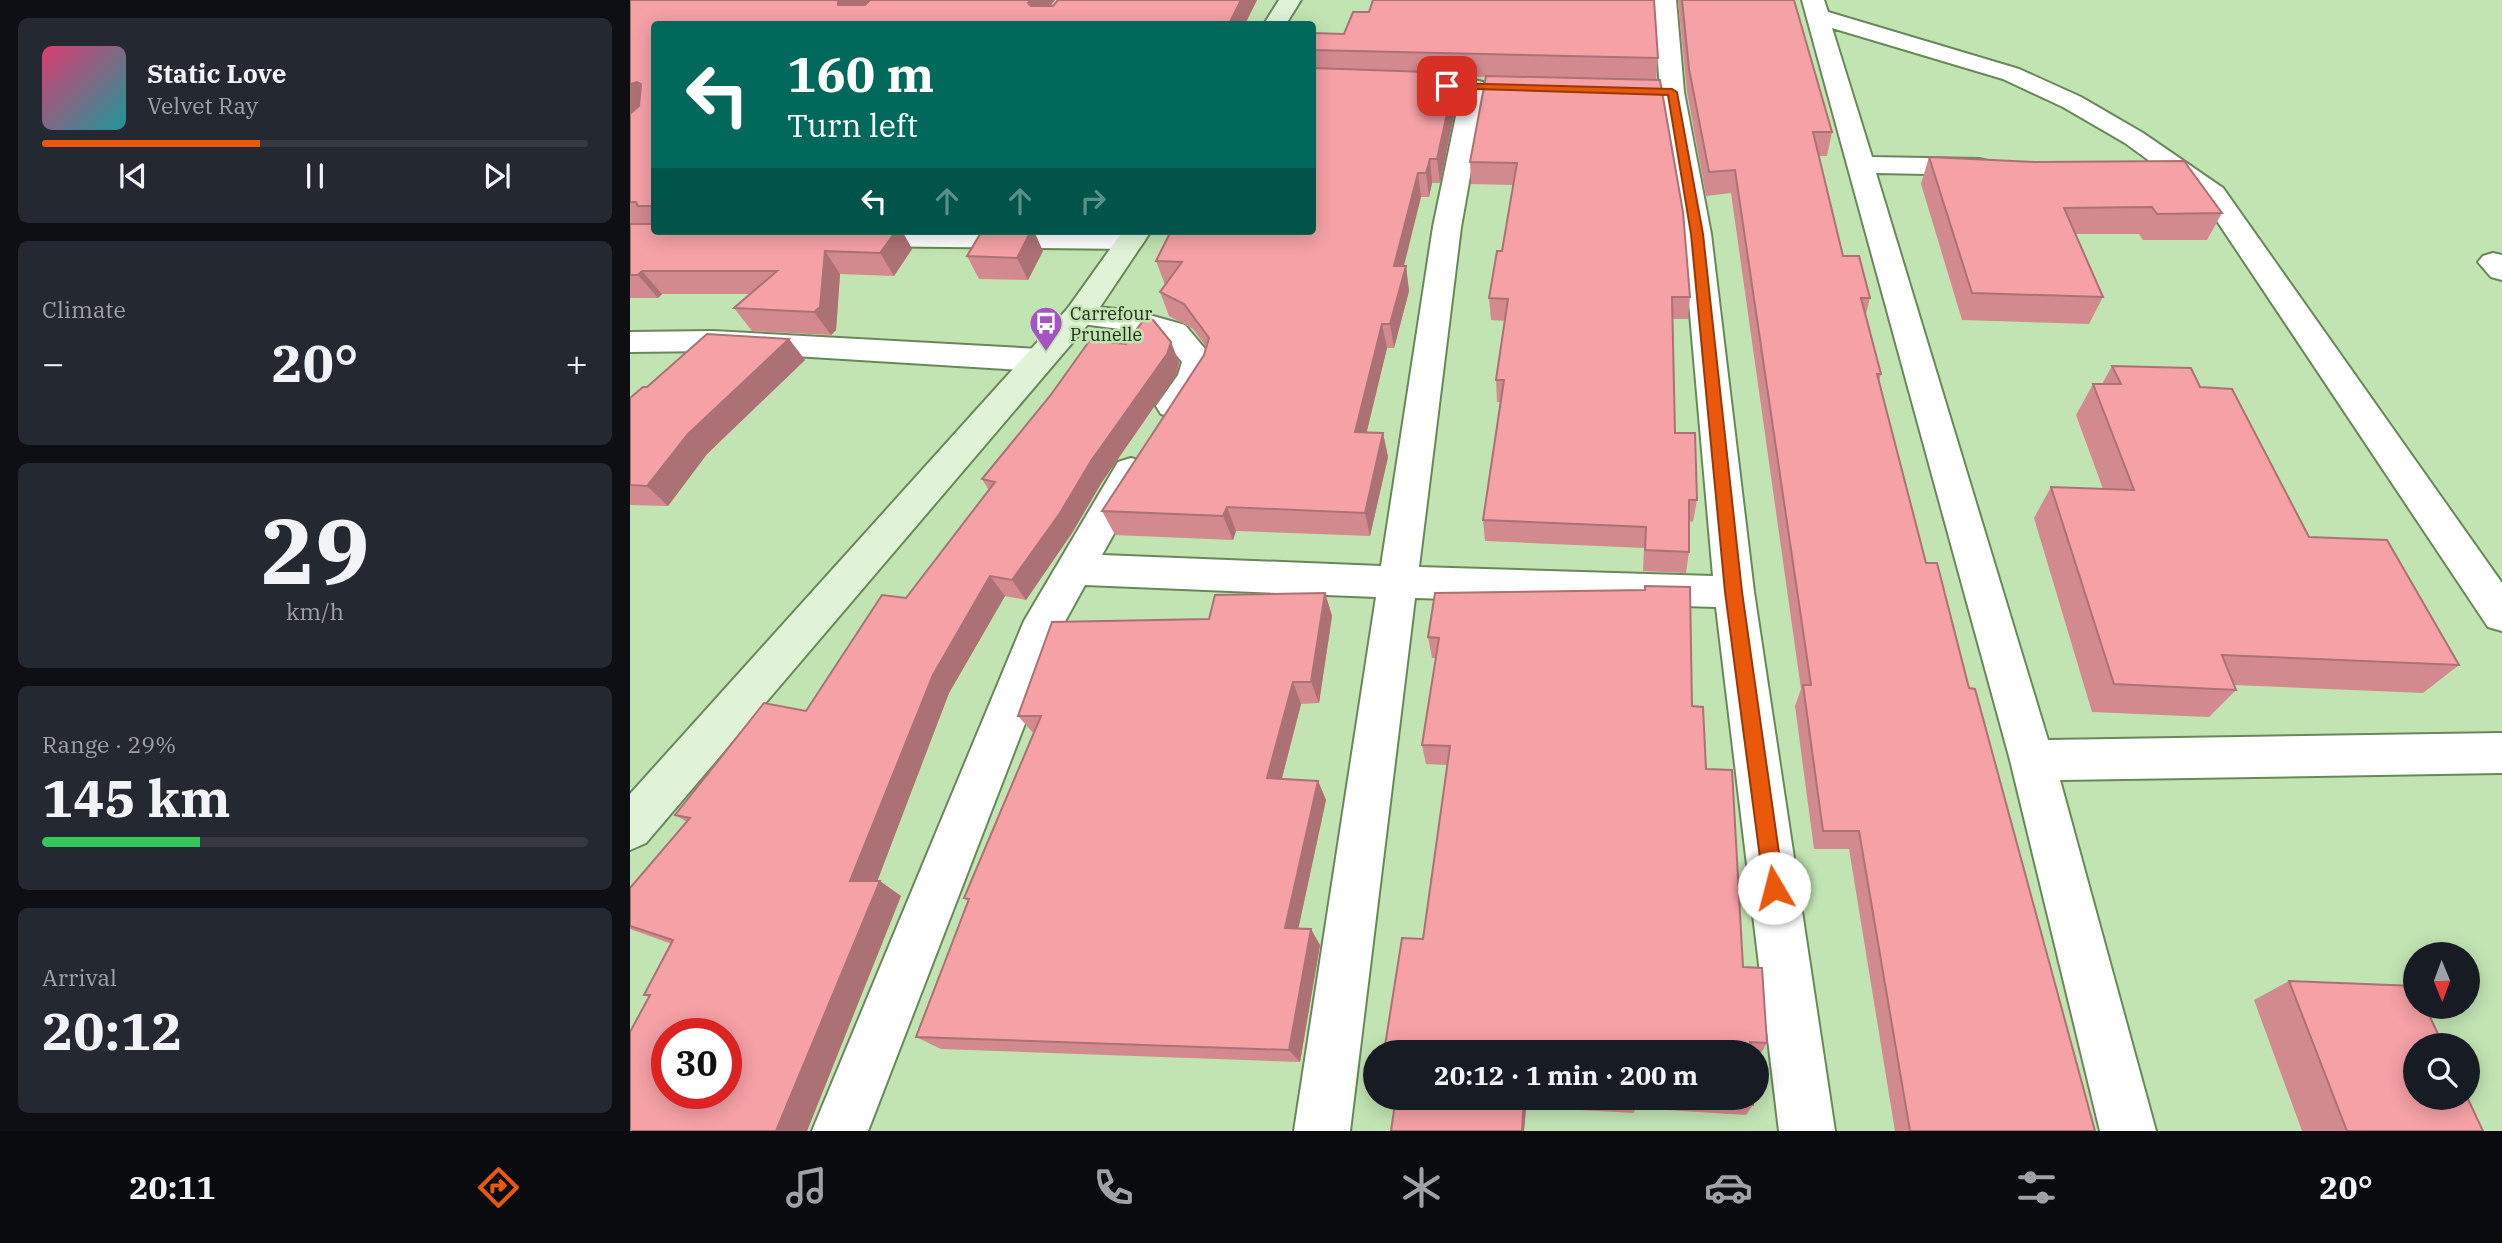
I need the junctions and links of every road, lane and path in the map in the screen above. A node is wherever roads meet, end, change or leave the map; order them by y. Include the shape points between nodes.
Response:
1 (1290, 0) edge
2 (1665, 0) edge
3 (1815, 8) edge
4 (1277, 21) edge
5 (1474, 87) dead end
6 (1860, 165) junction
7 (1999, 168) edge
8 (2138, 170) edge
9 (2187, 176) junction
10 (1134, 236) edge
11 (825, 237) edge
12 (1079, 315) junction
13 (713, 341) junction
14 (630, 342) edge
15 (1039, 360) junction
16 (682, 368) edge
17 (1075, 569) junction
18 (1398, 582) junction
19 (1734, 592) junction
20 (2502, 615) edge
21 (2502, 753) edge
22 (2032, 760) junction
23 (630, 828) edge
24 (840, 1131) edge
25 (1322, 1131) edge
26 (1807, 1131) edge
27 (2128, 1131) edge

1 - 4 street
2 - 19 street via 1659,92 1697,234
3 - 6 street
3 - 9 street via 2011,74 2072,102
5 - 18 street via 1447,228
6 - 7 street
6 - 22 street
8 - 9 street
9 - 20 street via 2213,194
10 - 11 street
10 - 12 street
12 - 15 street
12 - 17 street via 1135,321 1174,332 1199,361 1194,379 1117,493
13 - 14 street
13 - 15 street
13 - 16 street
15 - 23 street
17 - 18 street
17 - 24 street via 1044,621
18 - 19 street
18 - 25 street
19 - 26 street
21 - 22 street
22 - 27 street

